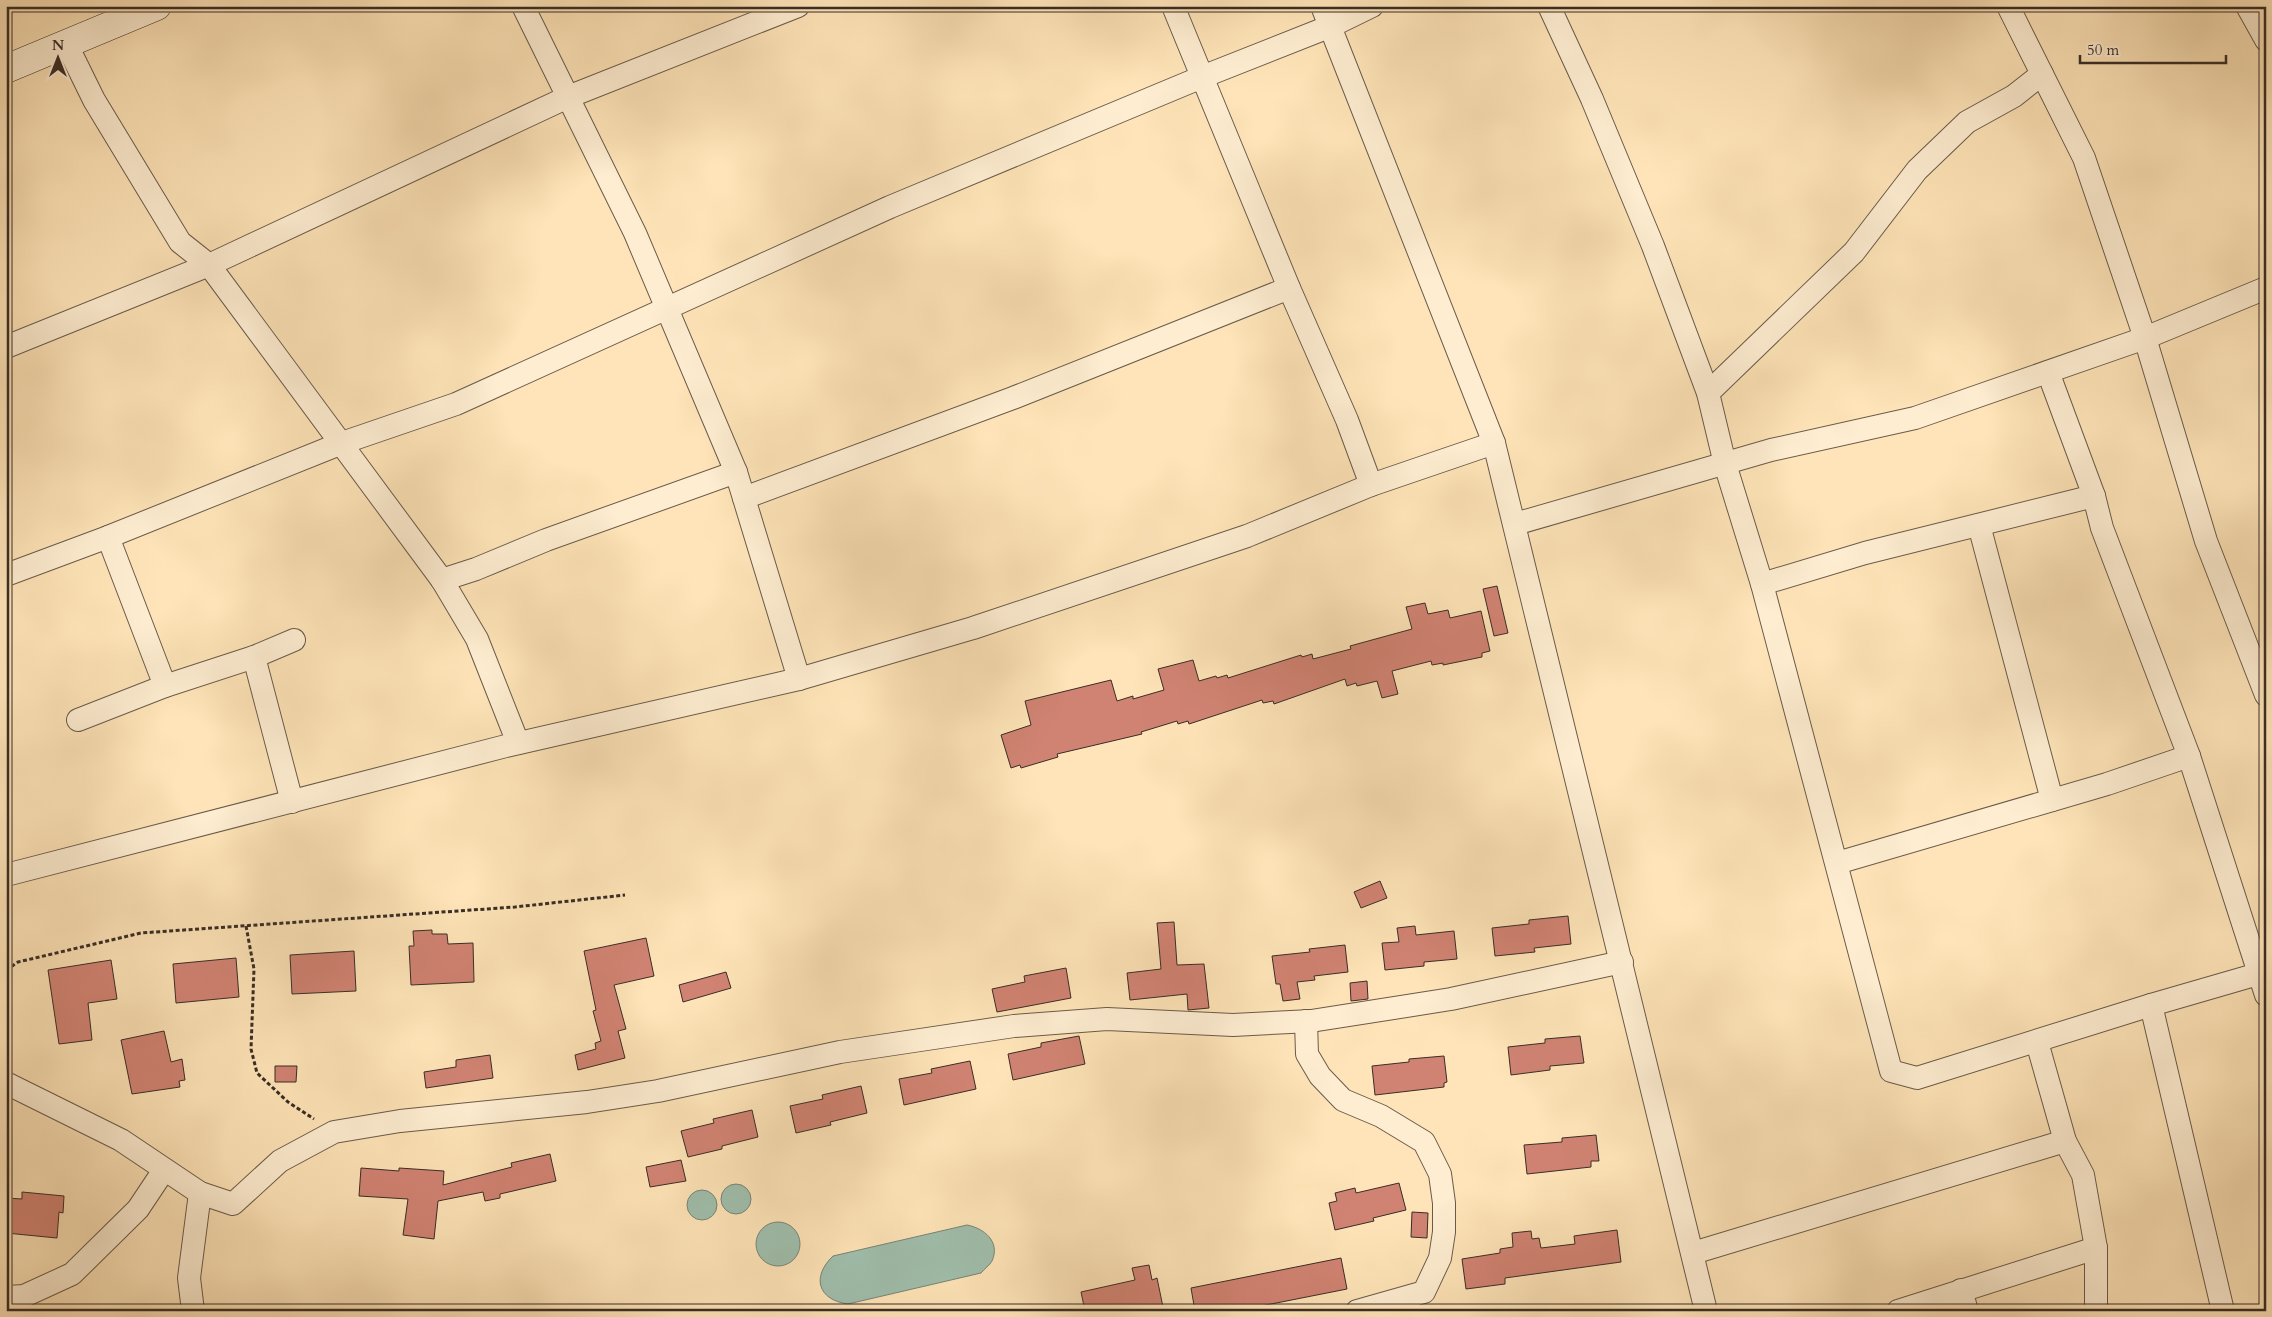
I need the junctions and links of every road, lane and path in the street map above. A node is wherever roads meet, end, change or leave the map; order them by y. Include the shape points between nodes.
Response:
1 (157, 6) edge
2 (523, 6) edge
3 (798, 6) edge
4 (1173, 6) edge
5 (1372, 6) edge
6 (1549, 6) edge
7 (2008, 6) edge
8 (2247, 6) edge
9 (1327, 16) edge
10 (2266, 40) edge
11 (66, 43) junction
12 (6, 69) edge
13 (2042, 74) junction
14 (1202, 77) junction
15 (568, 97) junction
16 (209, 265) junction
17 (1289, 288) junction
18 (2266, 288) edge
19 (666, 309) junction
20 (2145, 338) junction
21 (6, 346) edge
22 (2048, 372) junction
23 (1708, 393) junction
24 (342, 443) junction
25 (1494, 443) junction
26 (1725, 464) junction
27 (736, 472) junction
28 (1371, 485) junction
29 (2094, 496) junction
30 (744, 498) junction
31 (1515, 524) junction
32 (1979, 525) junction
33 (108, 537) junction
34 (6, 575) edge
35 (442, 580) junction
36 (1762, 584) junction
37 (294, 640) dead end
38 (254, 657) junction
39 (799, 679) junction
40 (165, 686) junction
41 (2266, 695) edge
42 (78, 720) dead end
43 (518, 743) junction
44 (2189, 756) junction
45 (2052, 800) junction
46 (292, 802) junction
47 (1837, 863) junction
48 (6, 875) edge
49 (625, 895) dead end
50 (246, 926) junction
51 (1622, 962) junction
52 (6, 970) edge
53 (2258, 974) junction
54 (2266, 995) edge
55 (2151, 1005) junction
56 (1306, 1021) junction
57 (2037, 1042) junction
58 (6, 1083) edge
59 (334, 1132) junction
60 (2065, 1141) junction
61 (164, 1170) junction
62 (200, 1193) junction
63 (2096, 1248) junction
64 (1692, 1253) junction
65 (6, 1297) edge
66 (1964, 1301) edge
67 (193, 1311) edge
68 (1357, 1311) edge
69 (1706, 1311) edge
70 (1898, 1311) edge
71 (2096, 1311) edge
72 (2223, 1311) edge

1 - 11 main road
2 - 15 street
3 - 15 street
4 - 14 street
5 - 9 street
6 - 23 street via 1634,198
7 - 13 street
8 - 10 street
9 - 14 street
9 - 25 street
11 - 12 main road
11 - 16 street via 94,100 180,242
13 - 20 street via 2084,158
13 - 23 street via 2014,96 1966,122 1918,170 1854,252
14 - 17 street
14 - 19 street via 890,207
15 - 16 street
15 - 19 street via 635,233
16 - 21 street
16 - 24 street
17 - 28 street via 1347,420
17 - 30 street via 1012,398
18 - 20 street
19 - 24 street via 456,404
19 - 27 street
20 - 22 street
20 - 41 street via 2206,541
22 - 26 street via 1915,418 1771,450
22 - 29 street
23 - 26 street
24 - 33 street
24 - 35 street
25 - 28 street
25 - 31 street
26 - 31 street
26 - 36 street
27 - 30 street
27 - 35 street
28 - 39 street via 1247,536 973,628
29 - 32 street
29 - 44 street via 2102,528
30 - 39 street
31 - 51 street
32 - 36 street via 1865,552
32 - 45 street
33 - 34 street
33 - 40 street
35 - 43 street via 476,639
36 - 47 street
37 - 38 street
38 - 40 street
38 - 46 street
39 - 43 street
40 - 42 street
43 - 46 street
44 - 45 street
44 - 53 street
45 - 47 street
46 - 48 street
47 - 57 street via 1891,1071 1918,1078
49 - 50 path via 515,907
50 - 52 path via 141,933 18,962
50 - 59 path via 254,970 251,1049 257,1073 288,1102
51 - 56 street via 1451,999
51 - 64 street
53 - 54 street
53 - 55 street
55 - 57 street
55 - 72 street
56 - 59 street via 1233,1025 1107,1019 1014,1026 840,1052 658,1091 587,1102 400,1121
56 - 68 street via 1307,1054 1320,1076 1343,1100 1381,1116 1424,1142 1440,1174 1444,1232 1440,1258 1424,1292
57 - 60 street
58 - 61 street via 121,1140
59 - 62 street via 280,1161 233,1204
60 - 63 street via 2083,1174
60 - 64 street
61 - 62 street
61 - 65 street via 138,1209 72,1274 24,1296
62 - 67 street via 189,1278
63 - 66 street
63 - 71 street
64 - 69 street
66 - 70 street

